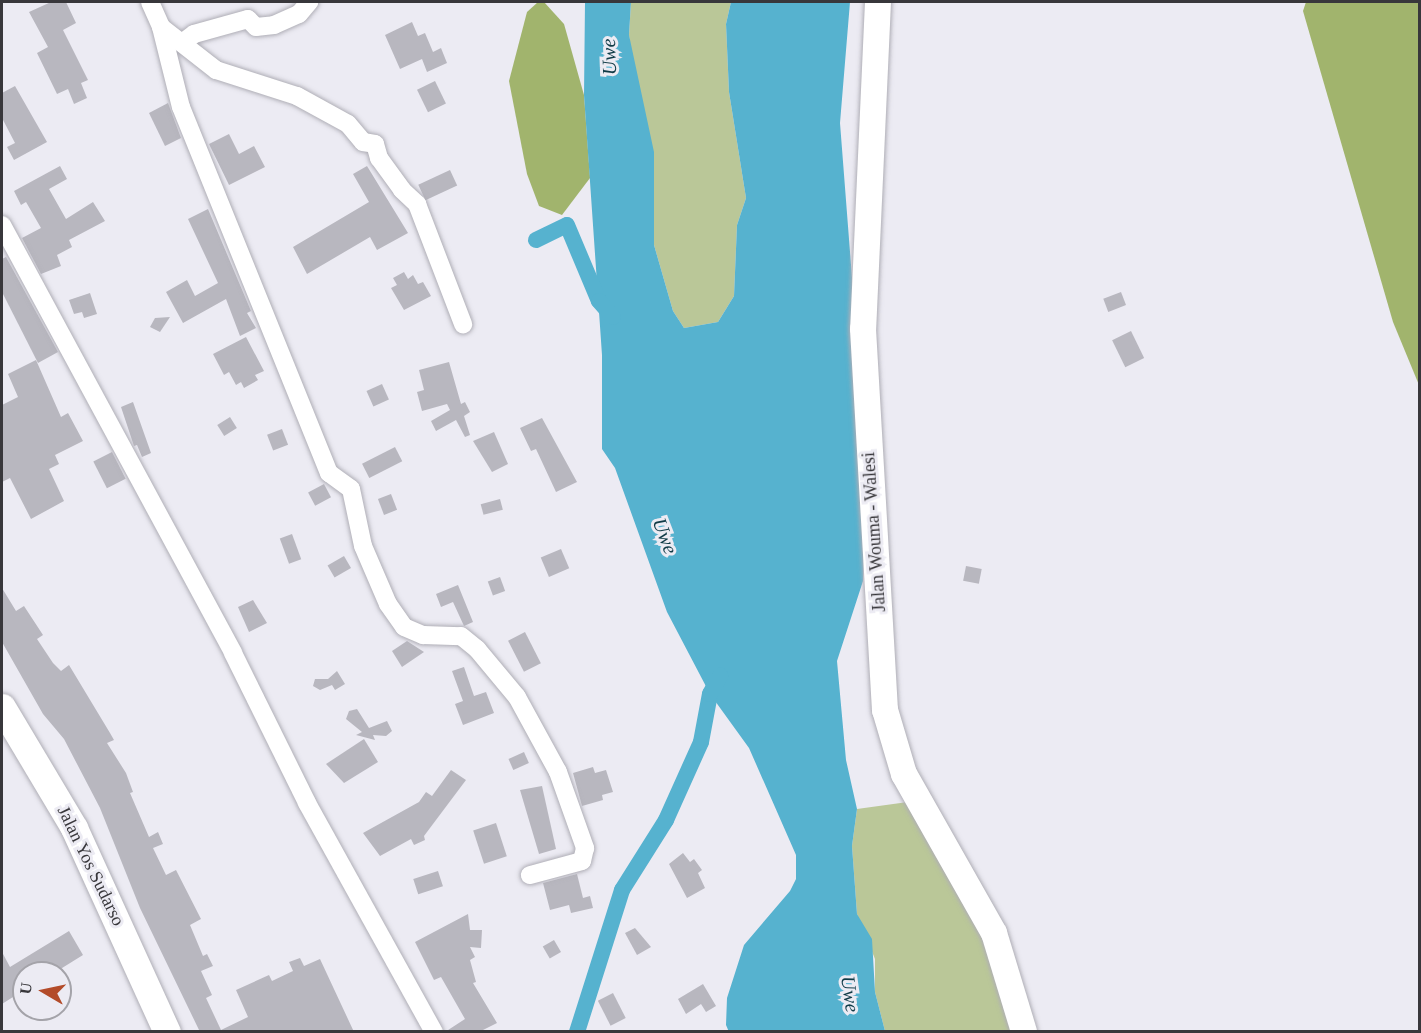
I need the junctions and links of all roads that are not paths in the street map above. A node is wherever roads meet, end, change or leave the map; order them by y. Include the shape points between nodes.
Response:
1 (150, 2) edge
2 (309, 2) edge
3 (878, 2) edge
4 (161, 27) junction
5 (182, 43) junction
6 (2, 225) edge
7 (463, 324) dead end
8 (2, 707) edge
9 (530, 874) dead end
10 (167, 1032) edge
11 (434, 1032) edge
12 (1024, 1032) edge

1 - 4 street
2 - 5 street via 299,14 274,25 256,27 248,19 194,34
3 - 12 street, Jalan Wouma - Walesi via 863,329 886,720 904,774 994,933
4 - 5 street
4 - 9 street via 181,107 329,473 351,489 363,546 388,604 404,627 423,635 461,636 477,649 517,697 558,772 585,848 582,861
5 - 7 street via 216,70 297,96 348,124 363,142 375,144 379,158 417,204
6 - 11 street via 233,653 307,803
8 - 10 main road, Jalan Yos Sudarso via 74,828

